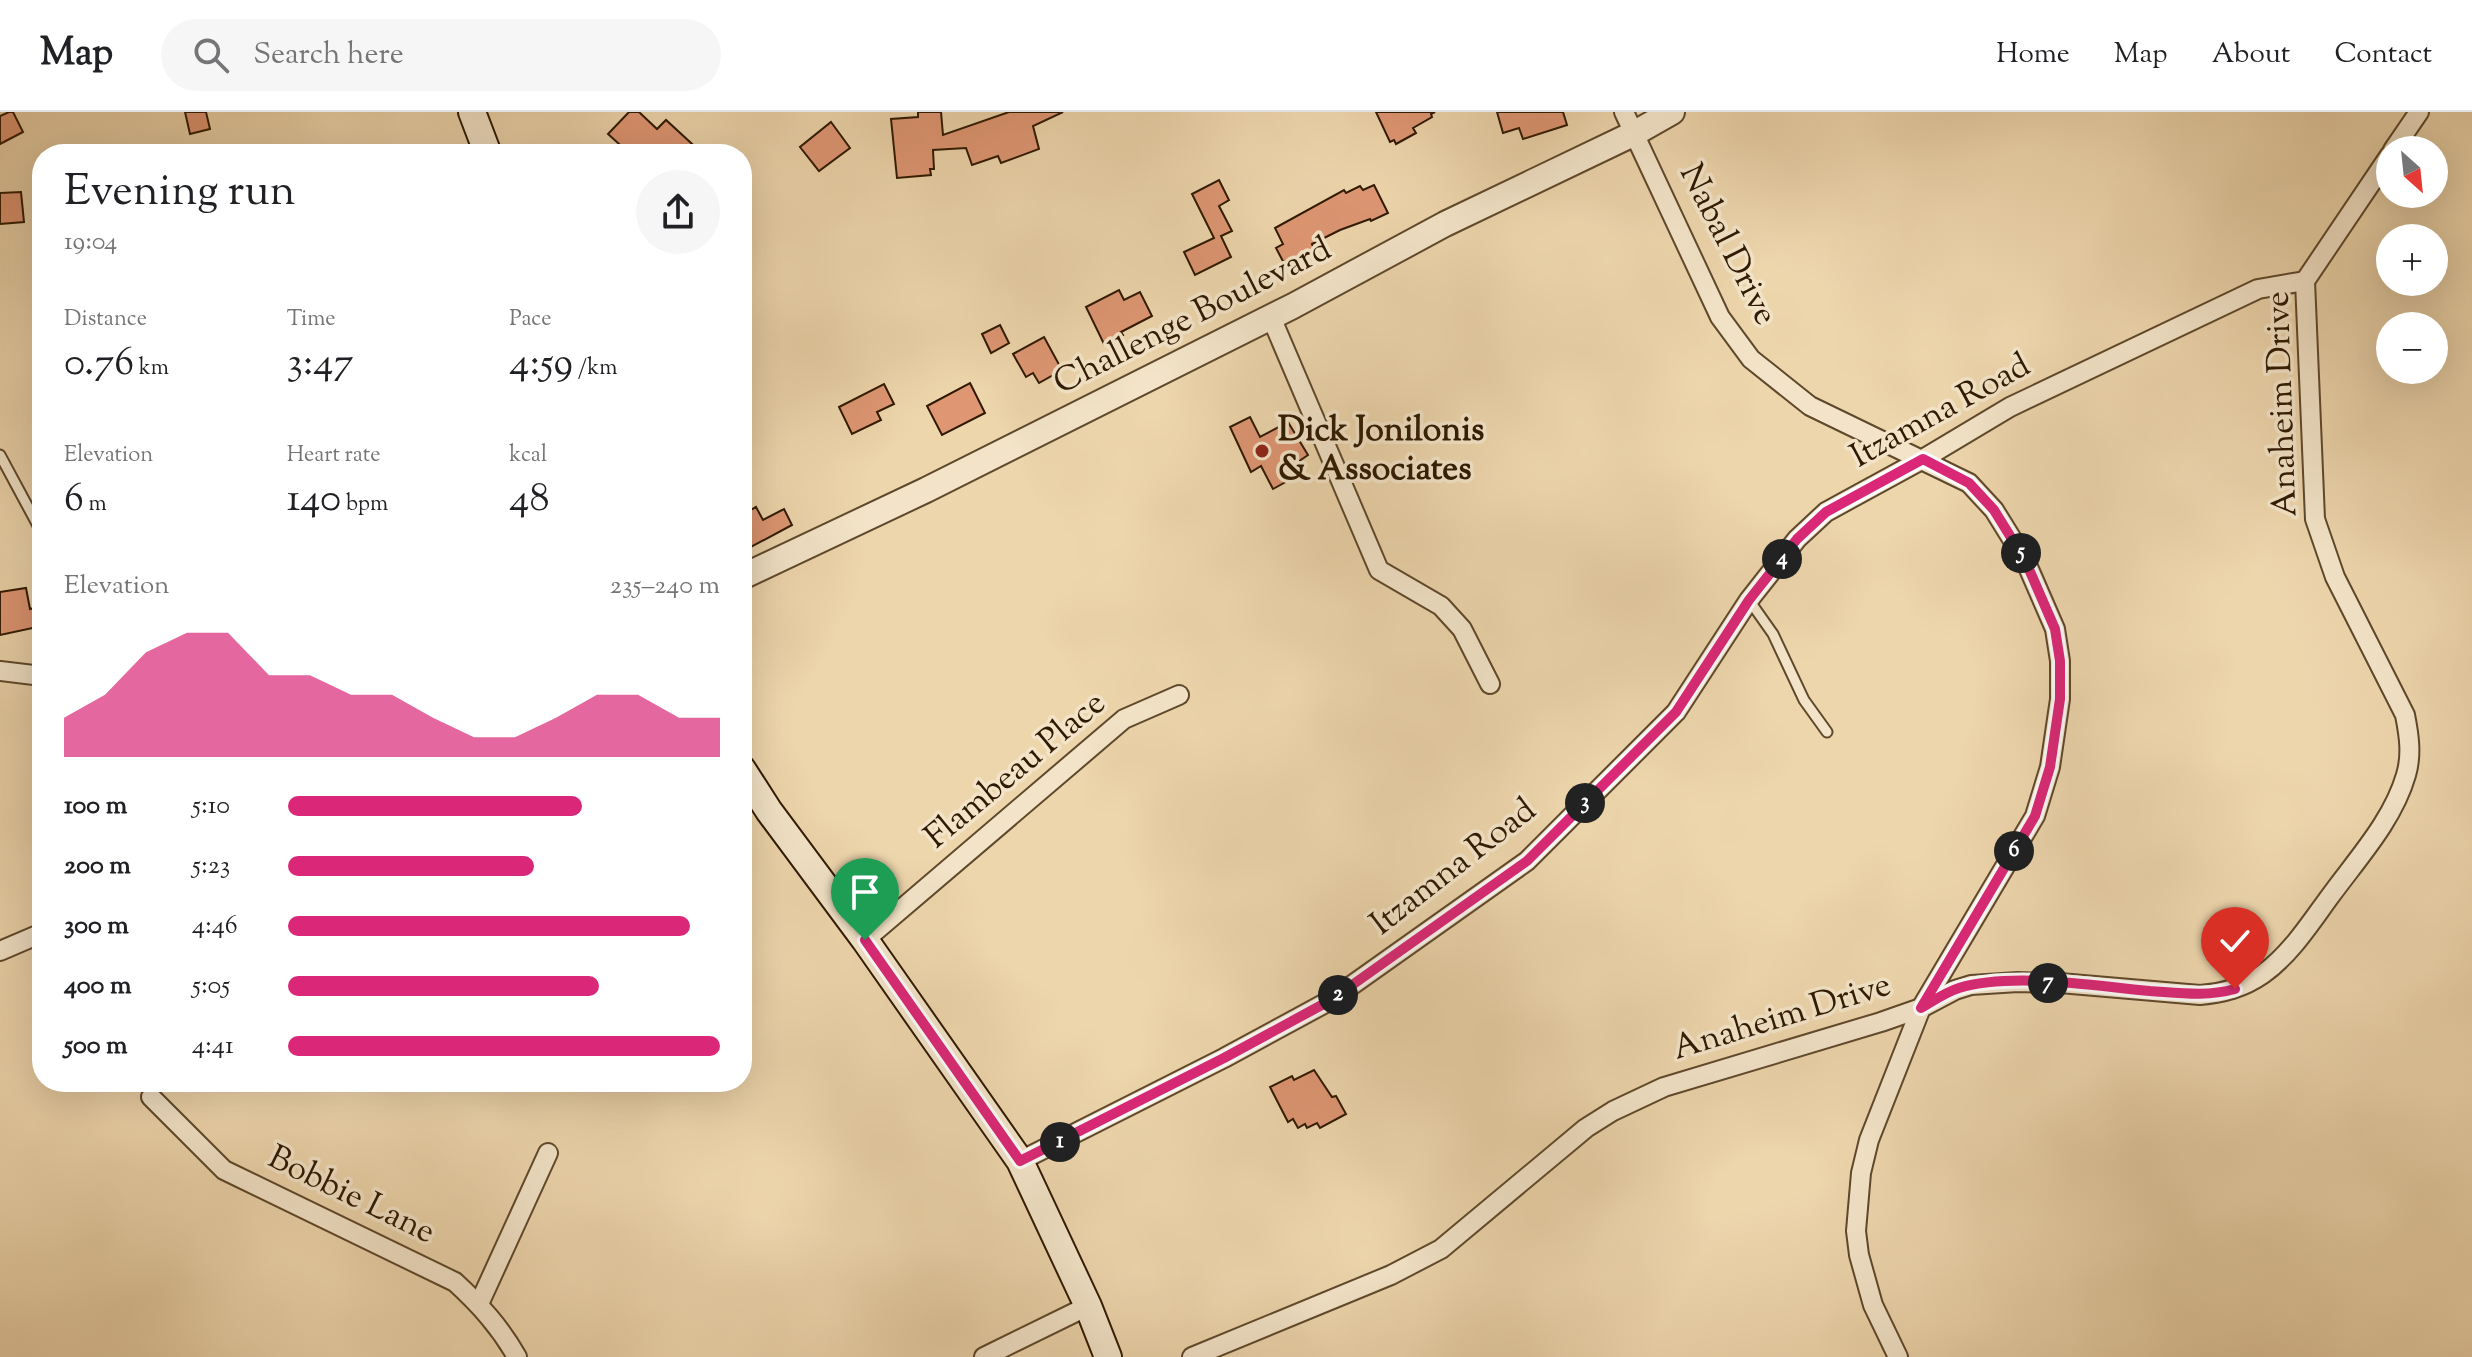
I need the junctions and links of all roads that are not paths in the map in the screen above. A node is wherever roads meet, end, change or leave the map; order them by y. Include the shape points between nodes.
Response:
1 (472, 112) edge
2 (1672, 112) edge
3 (2419, 112) edge
4 (1629, 122) edge
5 (2403, 136) edge
6 (484, 144) edge
7 (2376, 176) edge
8 (2305, 281) junction
9 (1271, 317) junction
10 (0, 455) edge
11 (1923, 459) junction
12 (32, 514) edge
13 (752, 572) edge
14 (1749, 600) junction
15 (0, 671) edge
16 (32, 675) edge
17 (1490, 684) dead end
18 (1179, 695) dead end
19 (1827, 732) dead end
20 (752, 785) edge
21 (32, 937) edge
22 (865, 940) junction
23 (0, 951) edge
24 (1921, 1008) junction
25 (151, 1097) dead end
26 (548, 1153) dead end
27 (1020, 1161) junction
28 (479, 1304) junction
29 (1088, 1306) junction
30 (517, 1357) edge
31 (984, 1357) edge
32 (1108, 1357) edge
33 (1192, 1357) edge
34 (1898, 1357) edge

1 - 6 main road
2 - 4 street, Challenge Boulevard
3 - 5 street, Anaheim Drive
4 - 9 street, Challenge Boulevard
4 - 11 street, Nabal Drive via 1720,317 1751,359 1810,406
7 - 8 street, Anaheim Drive
8 - 11 street, Itzamna Road via 2258,289 2010,407
8 - 24 street, Anaheim Drive via 2315,519 2335,577 2405,715 2409,758 2395,802 2295,943 2266,972 2235,989 2200,995 2018,982 1963,987
9 - 13 street, Challenge Boulevard
9 - 17 street via 1379,570 1441,606 1462,629
10 - 12 lane
11 - 14 street, Itzamna Road via 1826,512 1797,539
11 - 24 street, Nabal Drive via 1969,483 1994,510 2025,560 2055,629 2060,699 2053,754 2035,816
14 - 19 lane
14 - 27 street, Itzamna Road via 1676,712 1527,861 1331,1000
15 - 16 street
18 - 22 street, Flambeau Place via 1124,719
20 - 22 main road
21 - 23 street
22 - 27 main road
24 - 33 street, Anaheim Drive via 1664,1087 1624,1106 1586,1128 1441,1249
24 - 34 street, Nabal Drive via 1869,1140 1856,1231 1873,1305
25 - 28 street, Bobbie Lane via 224,1170 455,1282
26 - 28 street
27 - 29 main road
28 - 30 street, Bobbie Lane
29 - 31 street
29 - 32 main road

